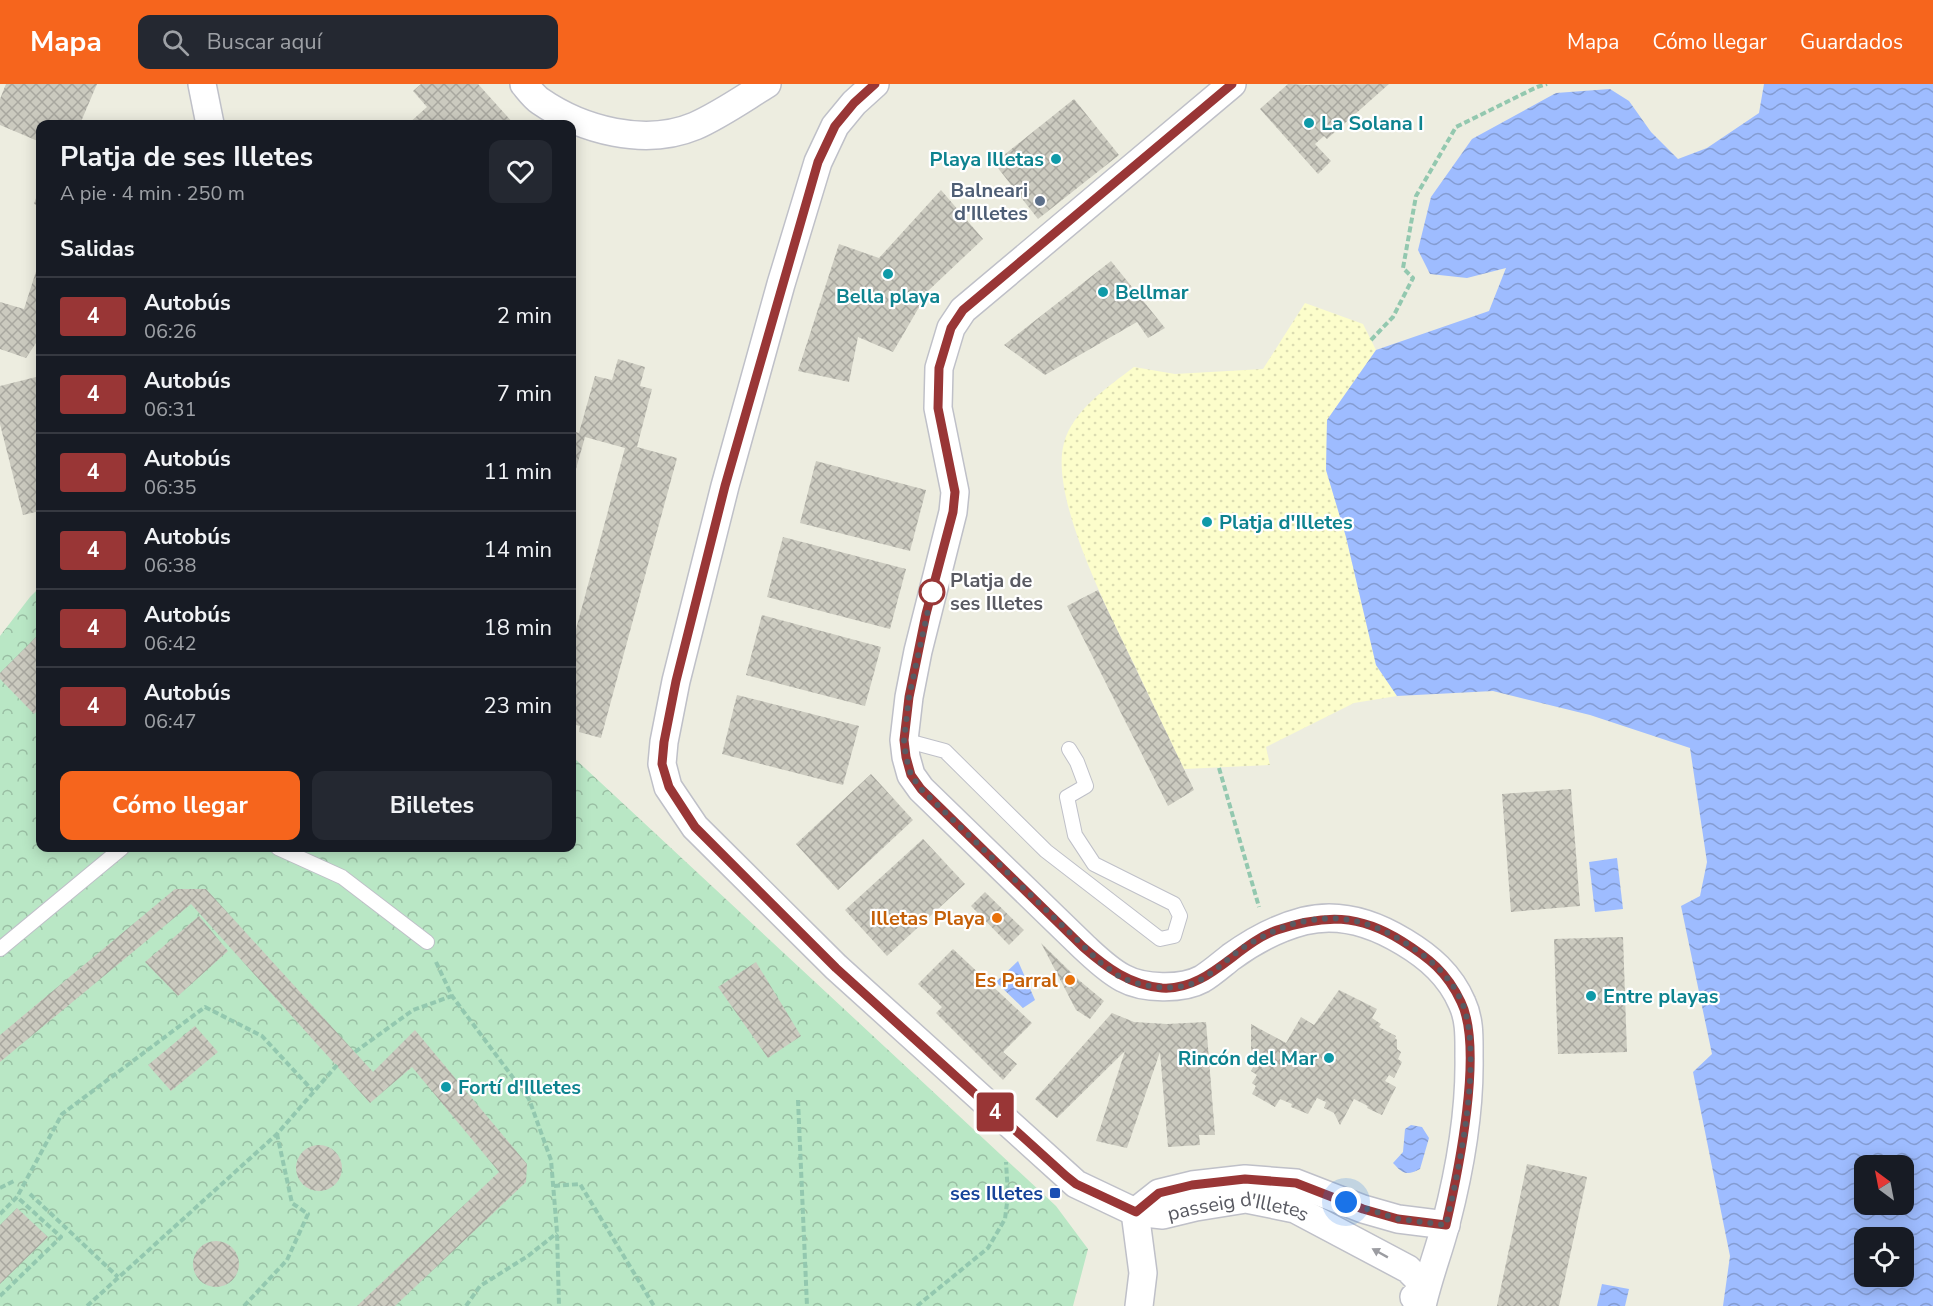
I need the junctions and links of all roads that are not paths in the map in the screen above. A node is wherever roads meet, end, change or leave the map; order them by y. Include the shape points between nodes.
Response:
1 (202, 84) edge
2 (524, 84) edge
3 (767, 84) edge
4 (875, 84) edge
5 (1232, 84) edge
6 (209, 120) edge
7 (904, 740) junction
8 (1069, 749) dead end
9 (117, 852) edge
10 (287, 852) edge
11 (427, 942) road end
12 (0, 949) edge
13 (1136, 1212) junction
14 (1446, 1225) junction
15 (1424, 1297) edge
16 (1139, 1306) edge
17 (1404, 1306) edge

1 - 6 street
2 - 3 street via 538,100 567,116 629,135 663,134 694,126
4 - 13 street, passeig d'Illetes via 835,126 818,162 725,486 676,681 662,764 669,787 695,827 836,968 1066,1176
5 - 7 street via 963,310 951,328 939,368 938,408 955,492 953,512 920,642
7 - 8 lane via 945,751 1046,851 1160,939 1174,936 1180,916 1174,904 1094,864 1075,835 1067,797 1086,786
7 - 14 street via 911,775 921,789 1083,947 1125,979 1163,988 1188,985 1274,931 1332,918 1360,921 1388,932 1439,968 1462,1003 1469,1023 1470,1077 1465,1124
9 - 12 lane
10 - 11 lane via 342,877
13 - 14 street, passeig d'Illetes via 1159,1193 1245,1179 1296,1183 1398,1219
15 -> 13 street, passeig d'Illetes via 1408,1269 1295,1209 1246,1199 1163,1215
13 - 16 street via 1143,1273
14 - 15 street
15 - 17 street

